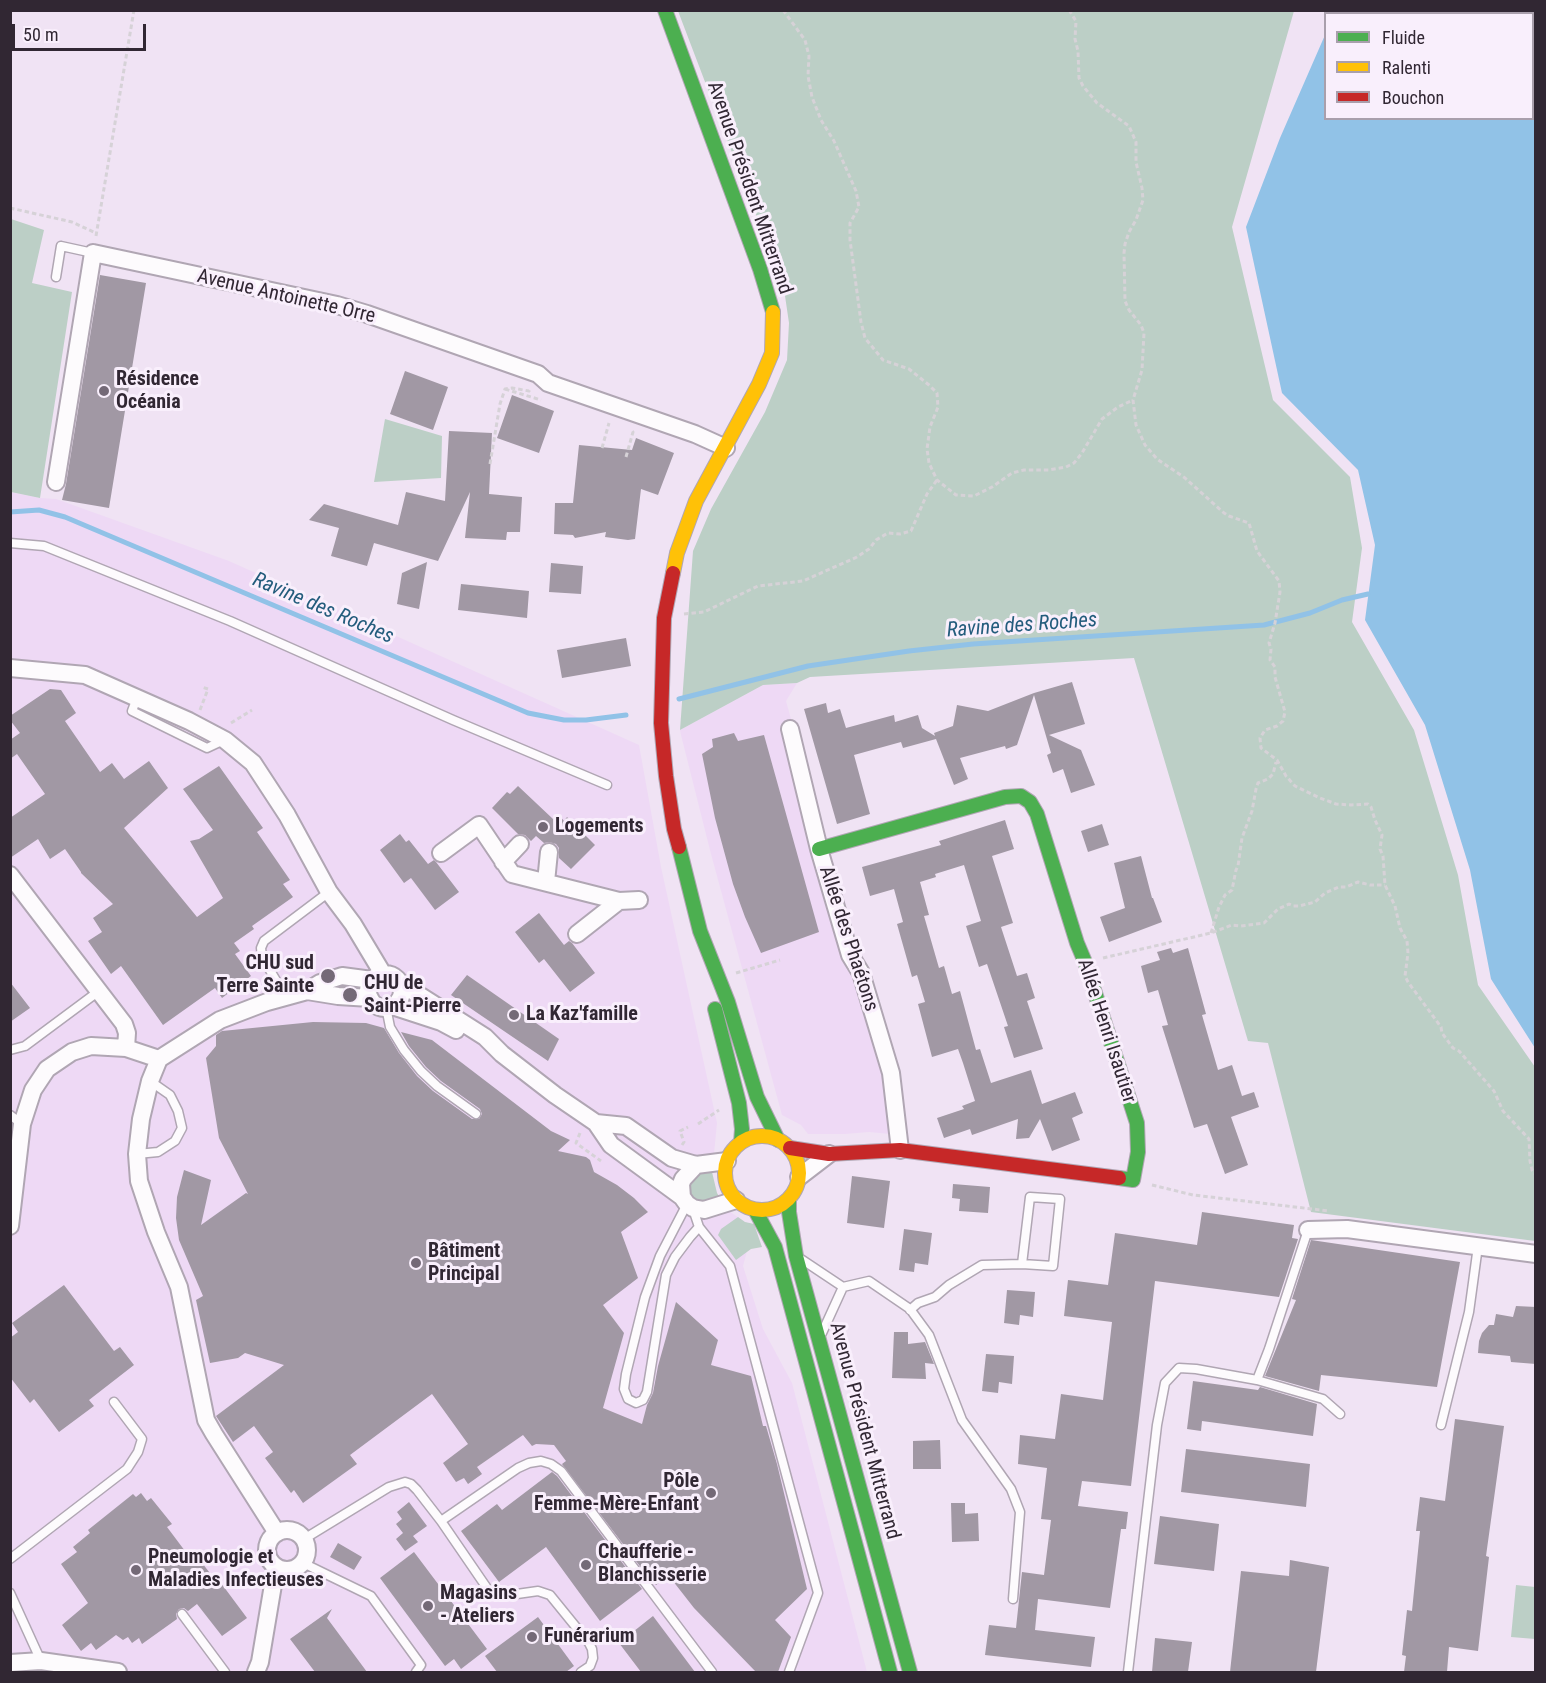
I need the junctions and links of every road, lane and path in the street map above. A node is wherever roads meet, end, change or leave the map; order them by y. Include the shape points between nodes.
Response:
1 (134, 10) edge
2 (665, 10) edge
3 (783, 10) edge
4 (1069, 10) edge
5 (10, 208) edge
6 (96, 233) junction
7 (93, 253) junction
8 (56, 277) dead end
9 (538, 374) junction
10 (1133, 400) junction
11 (617, 426) dead end
12 (625, 429) dead end
13 (602, 448) dead end
14 (726, 448) junction
15 (626, 457) dead end
16 (490, 464) dead end
17 (937, 480) junction
18 (56, 482) dead end
19 (10, 543) edge
20 (678, 614) dead end
21 (10, 668) edge
22 (202, 687) dead end
23 (200, 710) dead end
24 (252, 710) dead end
25 (790, 729) dead end
26 (225, 740) junction
27 (1277, 760) junction
28 (607, 785) dead end
29 (520, 844) dead end
30 (819, 849) junction
31 (549, 852) dead end
32 (441, 853) dead end
33 (503, 862) junction
34 (10, 875) edge
35 (546, 882) junction
36 (1385, 885) junction
37 (329, 892) junction
38 (639, 900) dead end
39 (619, 901) junction
40 (700, 931) junction
41 (1211, 933) junction
42 (578, 934) dead end
43 (780, 960) dead end
44 (1085, 962) junction
45 (378, 977) junction
46 (718, 978) junction
47 (399, 983) junction
48 (99, 991) junction
49 (308, 991) junction
50 (287, 997) junction
51 (369, 998) junction
52 (389, 1006) junction
53 (126, 1048) junction
54 (10, 1050) edge
55 (502, 1054) junction
56 (159, 1059) junction
57 (150, 1081) junction
58 (721, 1109) dead end
59 (476, 1114) dead end
60 (16, 1120) edge
61 (596, 1123) junction
62 (698, 1124) dead end
63 (778, 1140) junction
64 (741, 1142) junction
65 (790, 1149) junction
66 (900, 1150) junction
67 (137, 1154) junction
68 (829, 1154) junction
69 (727, 1161) junction
70 (696, 1165) junction
71 (1536, 1175) edge
72 (799, 1177) junction
73 (789, 1199) junction
74 (736, 1200) junction
75 (688, 1203) junction
76 (755, 1210) junction
77 (10, 1226) edge
78 (699, 1227) junction
79 (1308, 1230) joint
80 (1478, 1246) junction
81 (1536, 1254) edge
82 (796, 1256) junction
83 (1022, 1264) junction
84 (843, 1287) junction
85 (910, 1310) junction
86 (819, 1342) junction
87 (1257, 1380) junction
88 (114, 1402) dead end
89 (1340, 1414) dead end
90 (1441, 1425) dead end
91 (441, 1521) junction
92 (277, 1533) junction
93 (304, 1539) junction
94 (10, 1559) edge
95 (303, 1563) junction
96 (280, 1569) junction
97 (10, 1593) edge
98 (1013, 1599) dead end
99 (182, 1614) dead end
100 (41, 1661) junction
101 (10, 1663) edge
102 (118, 1672) edge
103 (225, 1672) edge
104 (256, 1672) edge
105 (271, 1672) edge
106 (416, 1672) edge
107 (581, 1672) edge
108 (712, 1672) edge
109 (789, 1672) edge
110 (890, 1672) edge
111 (910, 1672) edge
112 (1128, 1672) edge

1 - 6 path
2 - 14 main road, Avenue Président Mitterrand via 773,314 772,353
3 - 17 path via 805,40 812,97 856,191 859,207 850,223 850,240 865,338 883,360 909,369 937,393 938,407 927,449 928,463
4 - 10 path via 1076,21 1075,45 1083,86 1097,103 1129,126 1136,142 1143,200 1125,243 1125,302 1144,333 1142,370
5 - 6 path via 72,222
6 - 7 path
7 - 8 lane via 61,246
7 - 9 street, Avenue Antoinette Orre via 346,308
7 - 18 street
9 - 14 street, Avenue Antoinette Orre via 548,383
9 - 16 path via 529,391 505,389
10 - 17 path via 1102,419 1074,463 1050,470 1012,473 974,496 956,495
10 - 27 path via 1136,425 1151,454 1224,513 1249,523 1257,551 1279,581 1269,643 1285,712 1283,721 1265,730 1260,738 1261,748
11 - 13 path via 609,423
12 - 15 path via 633,432
14 - 40 main road, Avenue Président Mitterrand via 696,501 677,553 664,618 661,723 666,776 674,830
17 - 20 path via 911,531 888,533 857,557 803,580 758,586 704,612
19 - 28 lane via 44,546 66,554
21 - 26 street via 86,675
22 - 23 path via 208,690
24 - 26 path via 228,725
25 - 30 street, Allée des Phaétons
26 - 37 street via 253,763 287,814
27 - 36 path via 1295,786 1336,804 1371,807 1382,835
27 - 41 path via 1273,774 1258,783 1232,890 1219,907
29 - 33 street
30 - 44 main road, Allée Henri Isautier via 1020,796 1037,813
30 - 66 street, Allée des Phaétons via 891,1074
31 - 35 street
32 - 33 street via 479,825
33 - 35 street via 512,874
34 - 48 street
35 - 39 street
36 - 41 path via 1358,882 1339,887 1315,902 1278,909 1264,923 1232,925
36 - 71 path via 1407,941 1408,982 1453,1048 1494,1091 1503,1111 1529,1138 1530,1161
37 - 45 street via 353,924
37 - 50 lane via 264,941 261,948 262,957
38 - 39 street
39 - 42 street
40 - 46 main road, Avenue Président Mitterrand
40 - 64 main road, Avenue Président Mitterrand via 704,965 739,1103
41 - 44 path
43 - 46 path
44 - 66 main road, Allée Henri Isautier via 1137,1123 1138,1152 1133,1180
45 - 47 street via 390,975
45 - 49 street via 342,976
45 - 51 street via 369,985
46 - 63 main road, Avenue Président Mitterrand via 757,1097
47 - 52 street via 400,996
47 - 55 street via 485,1037
48 - 53 street via 124,1024
48 - 54 lane via 25,1046
49 - 50 street
49 - 51 street
50 - 56 street via 220,1020
51 - 52 street via 374,1004
52 - 55 street via 441,1022
52 - 59 lane via 390,1027 404,1050 437,1086
53 - 56 street
53 - 60 street via 91,1046 72,1052 47,1069
55 - 61 street
56 - 57 street
57 - 67 street
57 - 67 lane via 170,1095 182,1128 175,1141 158,1152
58 - 62 path
60 - 77 street
61 - 70 street via 626,1126 672,1158
61 - 75 street via 611,1145
63 - 64 main road via 766,1136
63 - 65 main road
64 - 69 main road
65 - 68 main road, Allée Henri Isautier
65 - 72 main road via 799,1167
66 - 68 main road, Allée Henri Isautier
67 - 92 street via 139,1181 178,1287 206,1420
68 - 72 street
69 - 70 street
69 - 74 main road via 726,1182
70 - 75 street via 681,1184
72 - 73 main road
73 - 76 main road via 773,1209
73 - 82 main road, Avenue Président Mitterrand
74 - 75 street via 704,1210
74 - 76 main road
75 - 78 lane
75 - 78 lane via 660,1256 645,1297 624,1389 628,1399 636,1403 647,1392 666,1275
76 - 110 main road, Avenue Président Mitterrand via 775,1247
78 - 109 lane via 730,1266 818,1593
79 - 80 street via 1347,1229
79 - 87 lane
80 - 81 street
80 - 90 lane via 1469,1312
82 - 84 lane
82 - 86 main road, Avenue Président Mitterrand
83 - 83 lane via 1030,1197 1060,1199 1053,1266
83 - 85 lane via 982,1265
84 - 85 lane via 869,1281
84 - 86 lane
85 - 98 lane via 928,1335 962,1420 1011,1489 1020,1512
86 - 111 main road, Avenue Président Mitterrand
87 - 89 lane via 1323,1400
87 - 112 lane via 1179,1368 1165,1383
88 - 94 lane via 141,1439 127,1470
91 - 93 lane via 417,1490 405,1482 389,1487
91 - 107 lane via 489,1592 495,1596 538,1591 550,1595 592,1649 590,1666
91 - 108 lane via 518,1468 541,1461 551,1464 561,1471
92 - 93 street via 291,1531
92 - 96 street via 267,1550 269,1559
93 - 95 street via 307,1554
95 - 96 street via 295,1569
95 - 106 lane via 371,1596 421,1665
96 - 104 street
96 - 105 street via 269,1653
97 - 100 lane
99 - 103 lane
100 - 101 street
100 - 102 street

